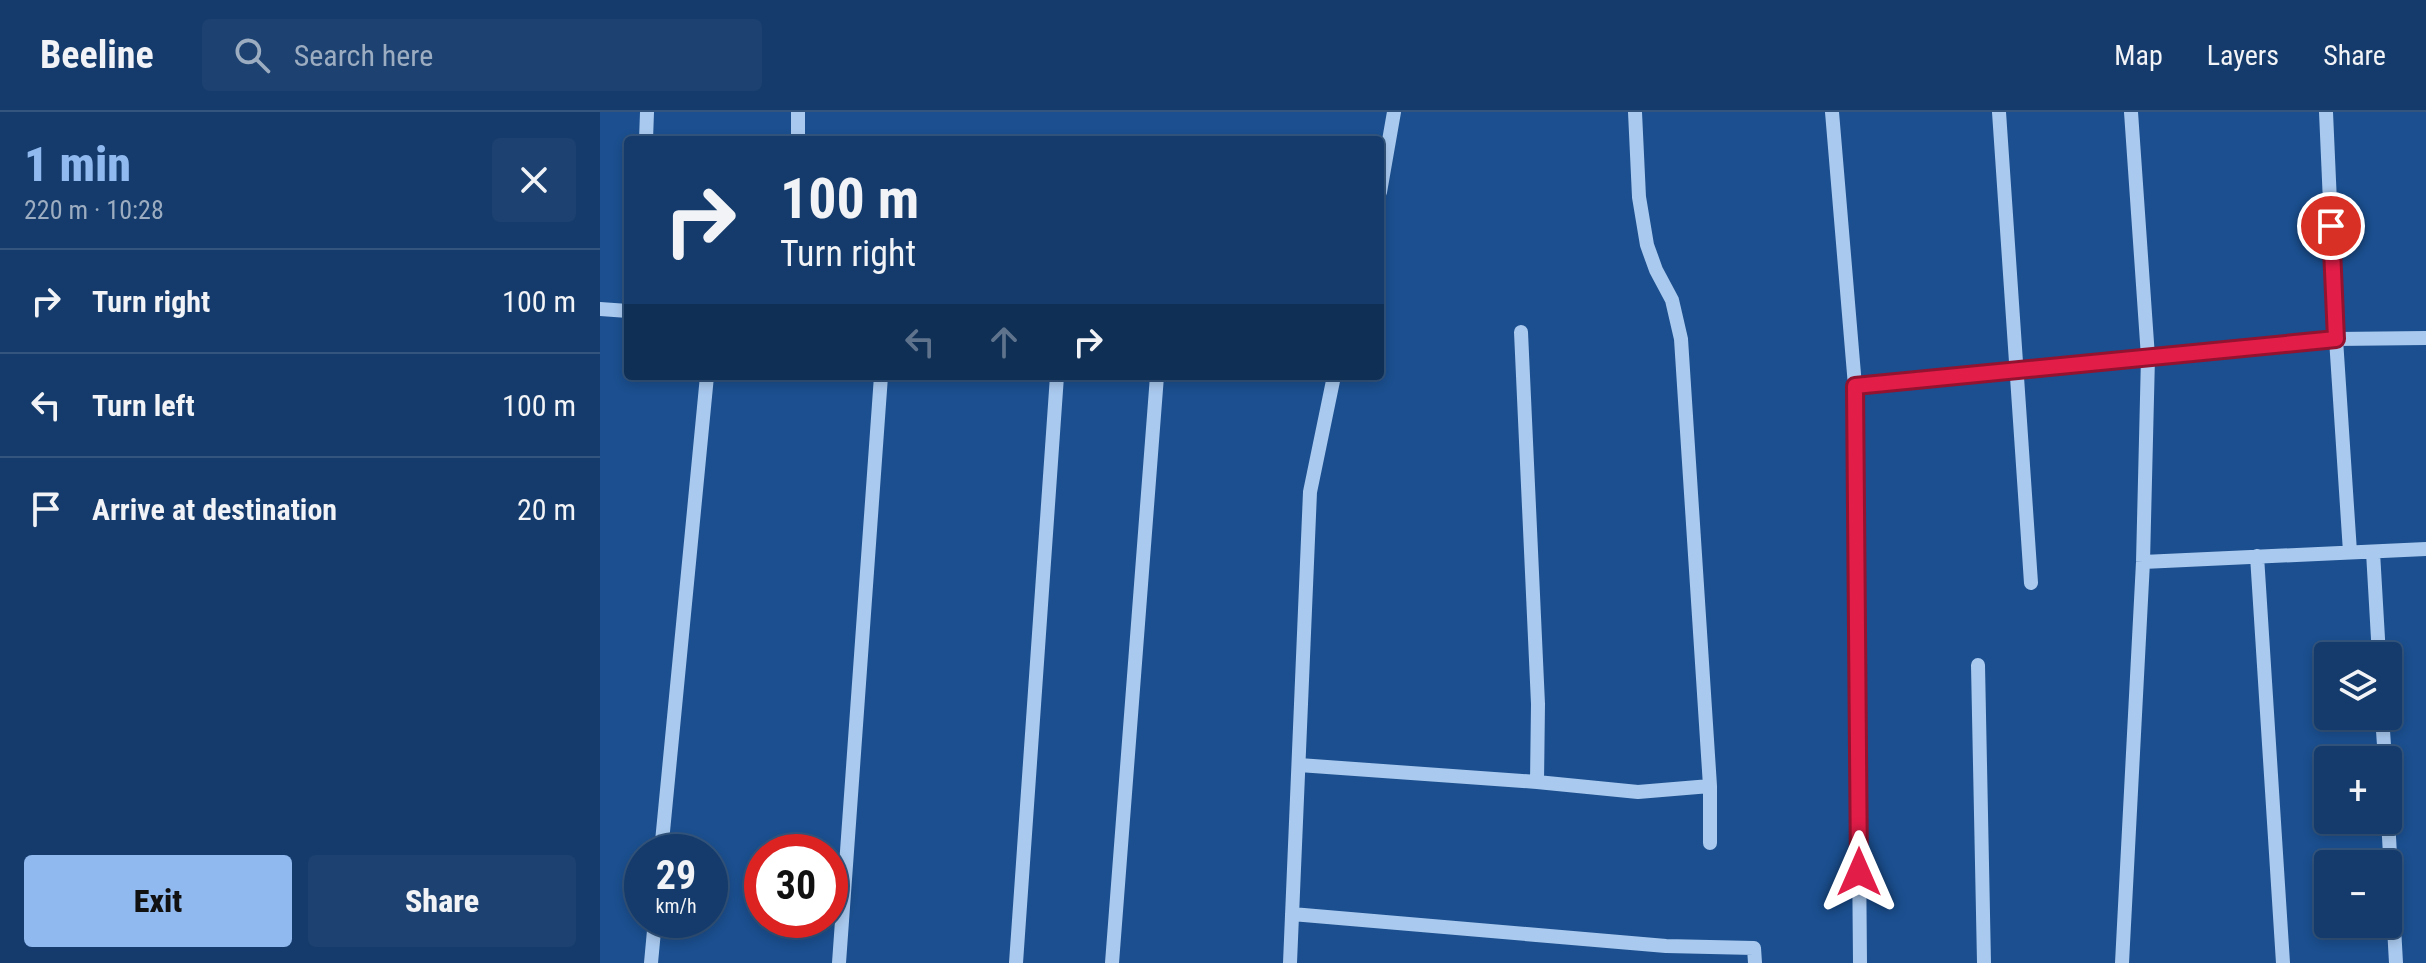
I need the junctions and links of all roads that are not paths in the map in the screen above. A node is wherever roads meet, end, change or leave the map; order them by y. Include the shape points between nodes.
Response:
1 (647, 112) edge
2 (798, 112) edge
3 (1394, 112) edge
4 (1635, 112) edge
5 (1832, 112) edge
6 (1999, 112) edge
7 (2131, 112) edge
8 (2326, 112) edge
9 (646, 136) edge
10 (798, 136) edge
11 (1384, 169) edge
12 (600, 309) edge
13 (624, 311) edge
14 (1521, 332) dead end
15 (2426, 338) edge
16 (2336, 339) junction
17 (2148, 357) junction
18 (2015, 370) junction
19 (707, 380) edge
20 (881, 380) edge
21 (1057, 380) edge
22 (1157, 380) edge
23 (1333, 380) edge
24 (1855, 386) junction
25 (2426, 549) edge
26 (2350, 552) junction
27 (2373, 552) junction
28 (2257, 556) junction
29 (2143, 562) junction
30 (2031, 583) dead end
31 (2378, 642) edge
32 (1978, 665) dead end
33 (1299, 765) junction
34 (1537, 782) junction
35 (1710, 786) junction
36 (663, 834) edge
37 (2389, 834) edge
38 (1710, 843) dead end
39 (1292, 914) junction
40 (653, 938) edge
41 (651, 963) edge
42 (839, 963) edge
43 (1016, 963) edge
44 (1112, 963) edge
45 (1290, 963) edge
46 (1755, 963) edge
47 (1860, 963) edge
48 (1984, 963) edge
49 (2122, 963) edge
50 (2283, 963) edge
51 (2396, 963) edge

1 - 9 street
2 - 10 street
3 - 11 street
4 - 35 street via 1647,245 1672,300 1681,339
5 - 24 street
6 - 18 street
7 - 17 street
8 - 16 street
12 - 13 street
14 - 34 street
15 - 16 street
16 - 17 street
16 - 26 street
17 - 18 street
17 - 29 street
18 - 24 street
18 - 30 street
19 - 36 street
20 - 42 street
21 - 43 street
22 - 44 street
23 - 33 street via 1310,492
24 - 47 street
25 - 27 street
26 - 27 street
26 - 28 street
27 - 31 street
28 - 29 street
28 - 50 street
29 - 49 street
32 - 48 street
33 - 34 street
33 - 39 street
34 - 35 street via 1638,792
35 - 38 street
37 - 51 street
39 - 45 street
39 - 46 street via 1666,946 1754,948
40 - 41 street

